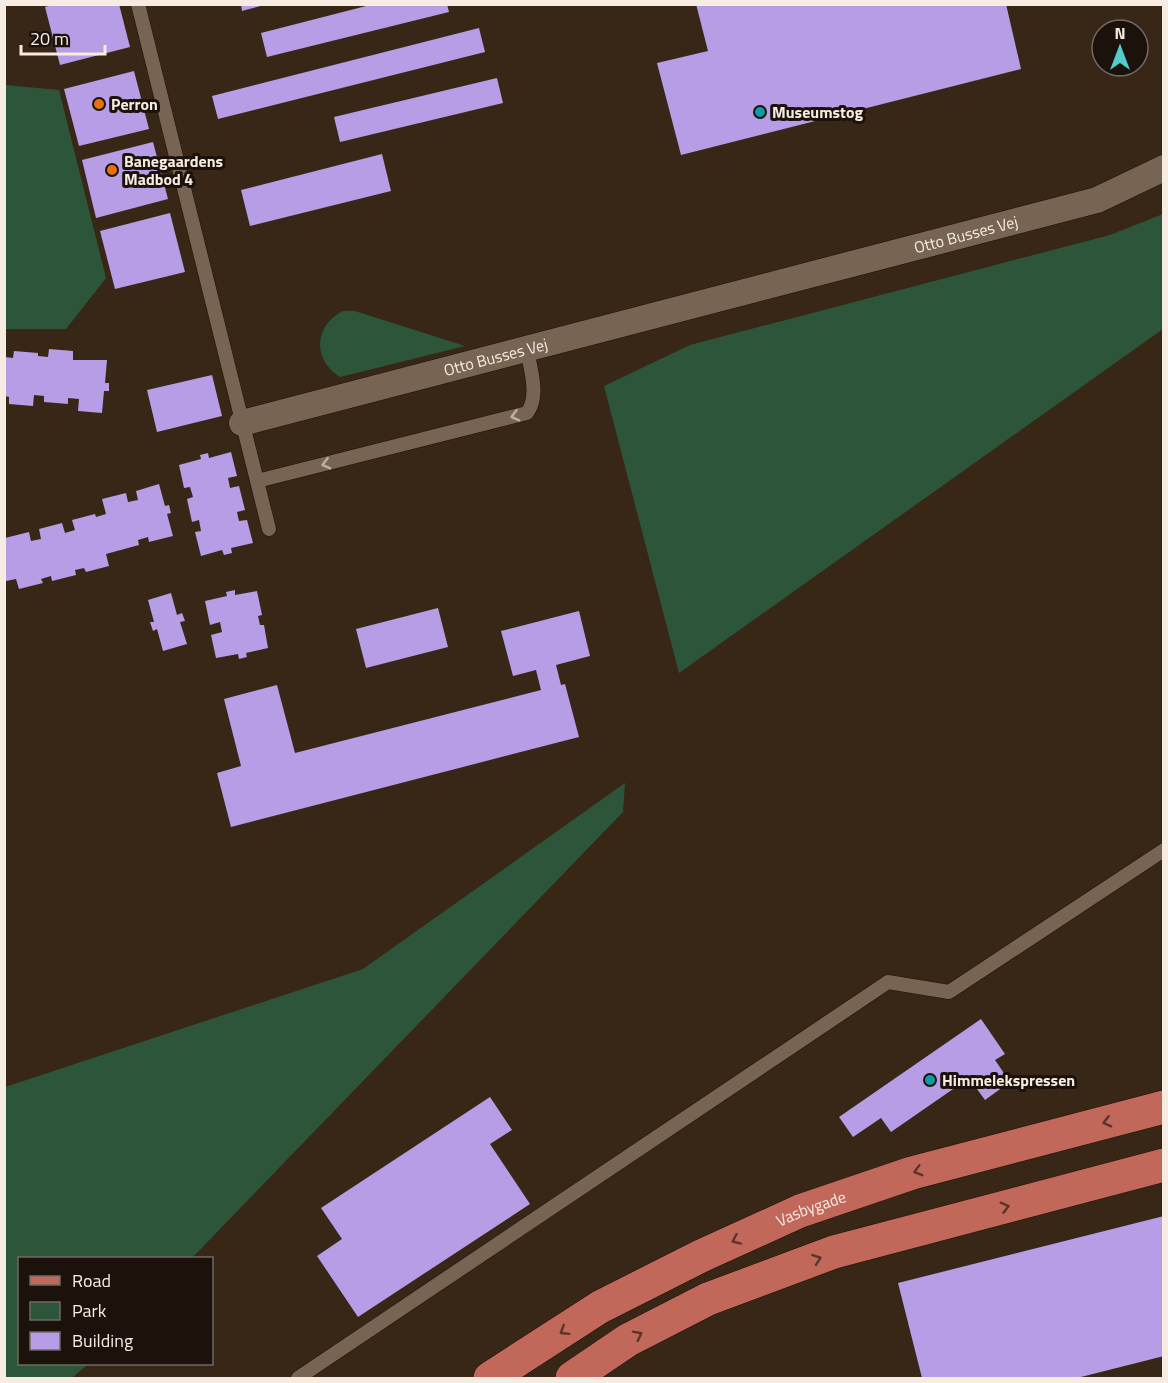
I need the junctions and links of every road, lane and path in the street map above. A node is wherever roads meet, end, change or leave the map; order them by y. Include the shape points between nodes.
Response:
1 (138, 4) edge
2 (1164, 168) edge
3 (527, 349) junction
4 (242, 423) junction
5 (257, 481) junction
6 (269, 529) dead end
7 (1164, 850) edge
8 (1164, 1107) edge
9 (1164, 1165) edge
10 (298, 1378) edge
11 (490, 1378) edge
12 (572, 1378) edge

1 - 4 lane
2 - 3 street, Otto Busses Vej via 1097,200
3 - 4 street, Otto Busses Vej
3 -> 5 lane via 534,394 527,413
4 - 5 lane
5 - 6 lane
7 - 10 lane via 949,992 888,982
8 -> 11 main road, Vasbygade via 912,1173 800,1211 600,1307
12 -> 9 main road via 628,1341 708,1299 834,1252

